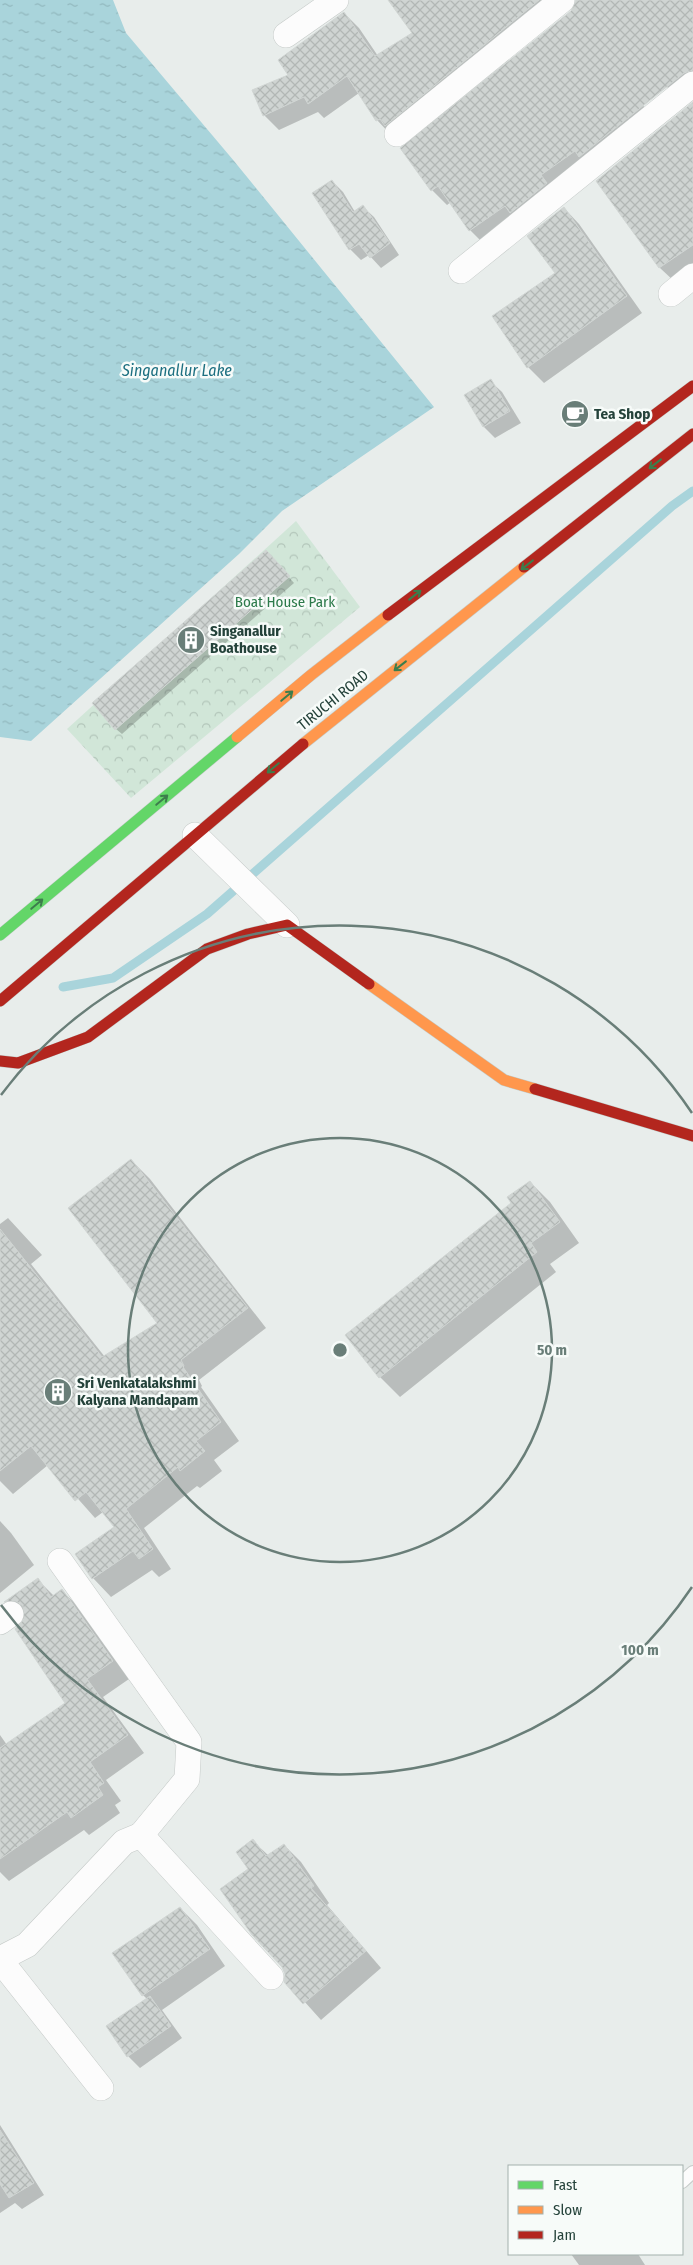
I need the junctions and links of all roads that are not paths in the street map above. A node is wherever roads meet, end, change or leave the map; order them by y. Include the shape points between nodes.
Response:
1 (336, 0) edge
2 (562, 0) edge
3 (286, 35) dead end
4 (693, 84) edge
5 (397, 134) dead end
6 (461, 271) dead end
7 (693, 276) edge
8 (671, 294) dead end
9 (693, 386) edge
10 (693, 434) edge
11 (195, 835) junction
12 (287, 925) junction
13 (2, 929) edge
14 (0, 1001) edge
15 (0, 1061) edge
16 (693, 1136) edge
17 (60, 1561) dead end
18 (142, 1835) junction
19 (0, 1960) edge
20 (270, 1977) dead end
21 (101, 2088) dead end
22 (693, 2172) edge
23 (683, 2181) edge

1 - 3 street
2 - 5 street
4 - 6 street
7 - 8 street
13 -> 9 main road via 311,675 476,547
10 -> 11 main road, TIRUCHI ROAD via 326,724
11 - 12 street
11 - 14 main road, TIRUCHI ROAD
12 - 15 main road via 248,934 207,949 88,1037 18,1063
12 - 16 main road via 504,1080
17 - 18 street via 189,1742 187,1780
18 - 19 street via 124,1842 27,1945
18 - 20 street
19 - 21 street
22 - 23 lane

